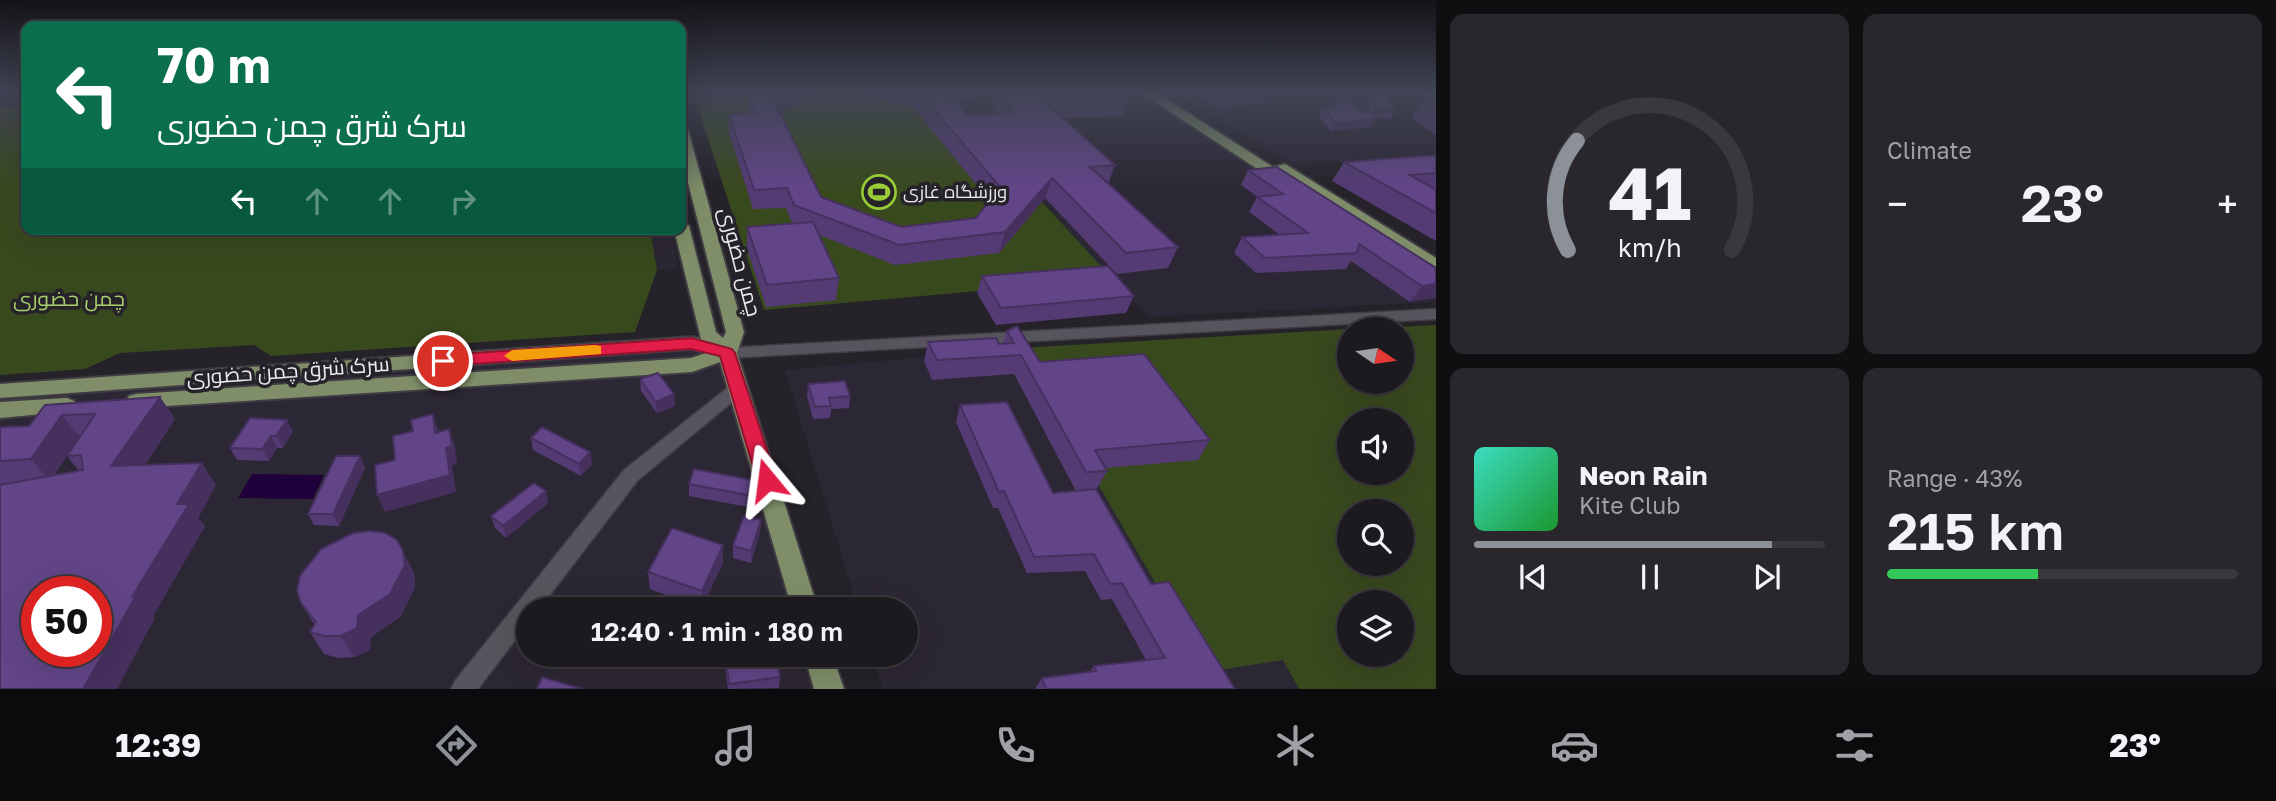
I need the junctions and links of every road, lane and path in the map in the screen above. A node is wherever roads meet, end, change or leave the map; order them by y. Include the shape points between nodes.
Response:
1 (1196, 124) edge
2 (1211, 124) edge
3 (686, 149) edge
4 (683, 235) edge
5 (1436, 265) edge
6 (1436, 277) edge
7 (1436, 314) edge
8 (727, 353) junction
9 (737, 389) junction
10 (0, 391) edge
11 (0, 410) edge
12 (801, 597) edge
13 (822, 667) edge
14 (463, 689) edge
15 (829, 689) edge

1 - 6 main road
2 - 5 main road
3 - 8 main road, چمن حضوری via 735,332
4 - 8 main road via 707,334
7 - 8 street
8 - 9 main road
8 - 10 main road, سرک شرق چمن حضوری via 692,343
8 - 11 main road, سرک شرق چمن حضوری via 692,365
9 - 12 main road
9 - 14 street via 631,475
13 - 15 main road

